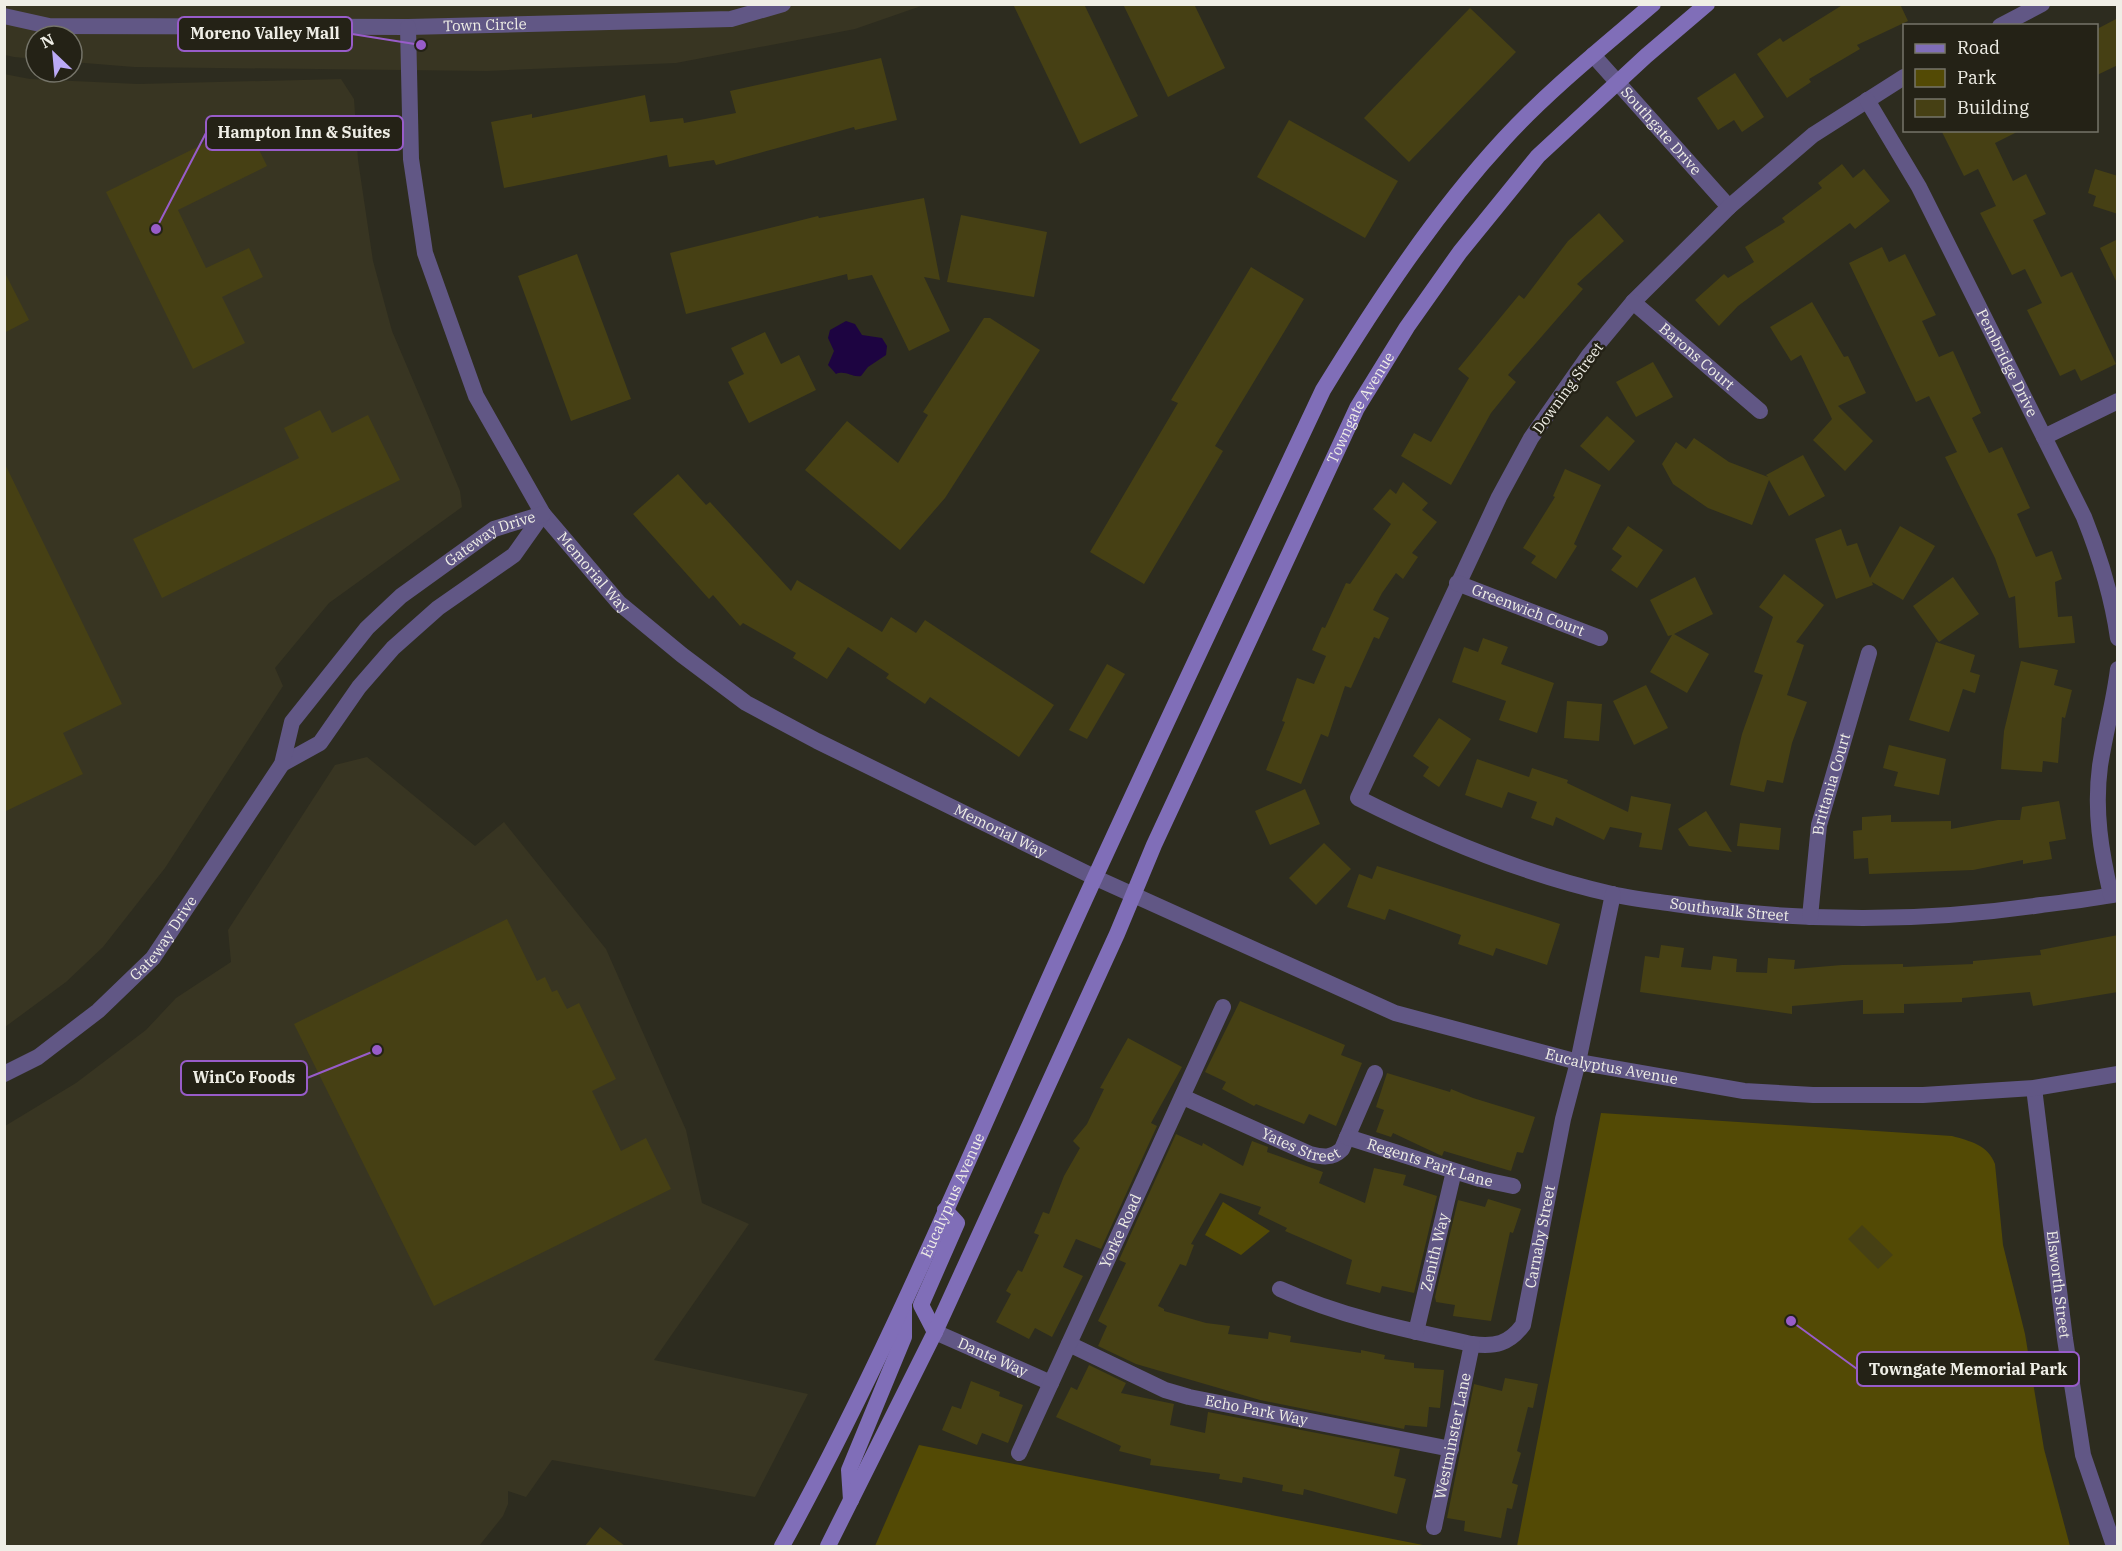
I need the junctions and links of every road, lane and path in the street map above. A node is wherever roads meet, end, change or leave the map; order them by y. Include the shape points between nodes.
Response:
1 (783, 4) edge
2 (1653, 4) edge
3 (1707, 4) edge
4 (2042, 4) edge
5 (4, 16) edge
6 (2004, 24) edge
7 (408, 27) junction
8 (1593, 55) junction
9 (1903, 78) edge
10 (1618, 82) junction
11 (1867, 100) junction
12 (1729, 207) junction
13 (1633, 302) junction
14 (2118, 401) edge
15 (1760, 411) dead end
16 (2044, 437) junction
17 (543, 514) junction
18 (1457, 583) junction
19 (1600, 638) dead end
20 (2118, 638) edge
21 (1869, 653) dead end
22 (2118, 669) edge
23 (282, 764) junction
24 (1358, 798) joint
25 (1096, 878) junction
26 (1134, 894) junction
27 (1613, 894) junction
28 (2114, 894) edge
29 (1810, 917) junction
30 (1223, 1007) dead end
31 (1578, 1062) junction
32 (1375, 1073) dead end
33 (4, 1074) edge
34 (2118, 1074) edge
35 (2034, 1088) junction
36 (1183, 1096) junction
37 (1347, 1137) junction
38 (1454, 1171) junction
39 (1513, 1186) dead end
40 (945, 1210) junction
41 (1280, 1289) dead end
42 (904, 1302) junction
43 (935, 1332) junction
44 (1416, 1332) junction
45 (1069, 1344) junction
46 (1472, 1344) junction
47 (1051, 1383) junction
48 (1451, 1449) junction
49 (1019, 1453) dead end
50 (851, 1501) junction
51 (1434, 1527) dead end
52 (782, 1546) edge
53 (828, 1546) edge
54 (2114, 1546) edge

1 - 7 street, Town Circle via 730,19
2 - 8 main road
3 - 10 main road, Towngate Avenue
4 - 6 street
5 - 7 street, Town Circle via 49,26
7 - 17 street, Memorial Way via 411,159 425,253 476,396
8 - 10 street, Southgate Drive
8 - 25 main road via 1504,139 1426,235 1373,309 1323,390
9 - 11 street, Downing Street
10 - 12 street, Southgate Drive
10 - 26 main road, Towngate Avenue via 1538,156 1467,244 1407,327 1358,408
11 - 12 street, Downing Street via 1813,135
11 - 16 street, Pembridge Drive via 1919,187
12 - 13 street, Downing Street
13 - 15 street, Barons Court
13 - 18 street, Downing Street via 1589,355 1531,438
14 - 16 street
16 - 20 street, Pembridge Drive via 2100,556
17 - 23 street, Gateway Drive via 514,555 438,608 393,648 359,687 320,743
17 - 23 street, Gateway Drive via 494,529 401,596 367,628 292,722
17 - 25 street, Memorial Way via 619,603 746,703
18 - 19 street, Greenwich Court
18 - 24 street, Downing Street
21 - 29 street, Brittania Court via 1819,825
22 - 28 street via 2100,765 2097,808 2099,842
23 - 33 street, Gateway Drive via 153,958 98,1011 38,1057
24 - 27 street, Southwalk Street via 1417,827 1512,865
25 - 26 street, Eucalyptus Avenue
25 - 40 main road, Eucalyptus Avenue
26 - 31 street, Eucalyptus Avenue via 1395,1013
26 - 43 main road
27 - 29 street, Southwalk Street via 1712,909
27 - 31 street, Carnaby Street
28 - 29 street, Southwalk Street via 2000,911 1902,918
30 - 36 street, Yorke Road
31 - 35 street, Eucalyptus Avenue via 1705,1086 1813,1095 1923,1095
31 - 46 street, Carnaby Street via 1563,1119 1523,1325 1502,1343
32 - 37 street, Yates Street
34 - 35 street, Eucalyptus Avenue
35 - 54 street, Elsworth Street via 2083,1455
36 - 37 street, Yates Street via 1324,1158 1337,1154
36 - 45 street, Yorke Road
37 - 38 street, Regents Park Lane
38 - 39 street, Regents Park Lane
38 - 44 street, Zenith Way
40 - 42 main road, Eucalyptus Avenue
40 - 43 main road via 957,1223 921,1305
41 - 44 street, Carnaby Street via 1314,1305
42 - 50 main road via 904,1337 849,1470
42 - 52 main road, Eucalyptus Avenue via 830,1460
43 - 47 street, Dante Way
43 - 50 main road
44 - 46 street, Carnaby Street
45 - 47 street, Yorke Road
45 - 48 street, Echo Park Way via 1189,1397
46 - 48 street, Westminster Lane
47 - 49 street, Yorke Road
48 - 51 street, Westminster Lane
50 - 53 main road

